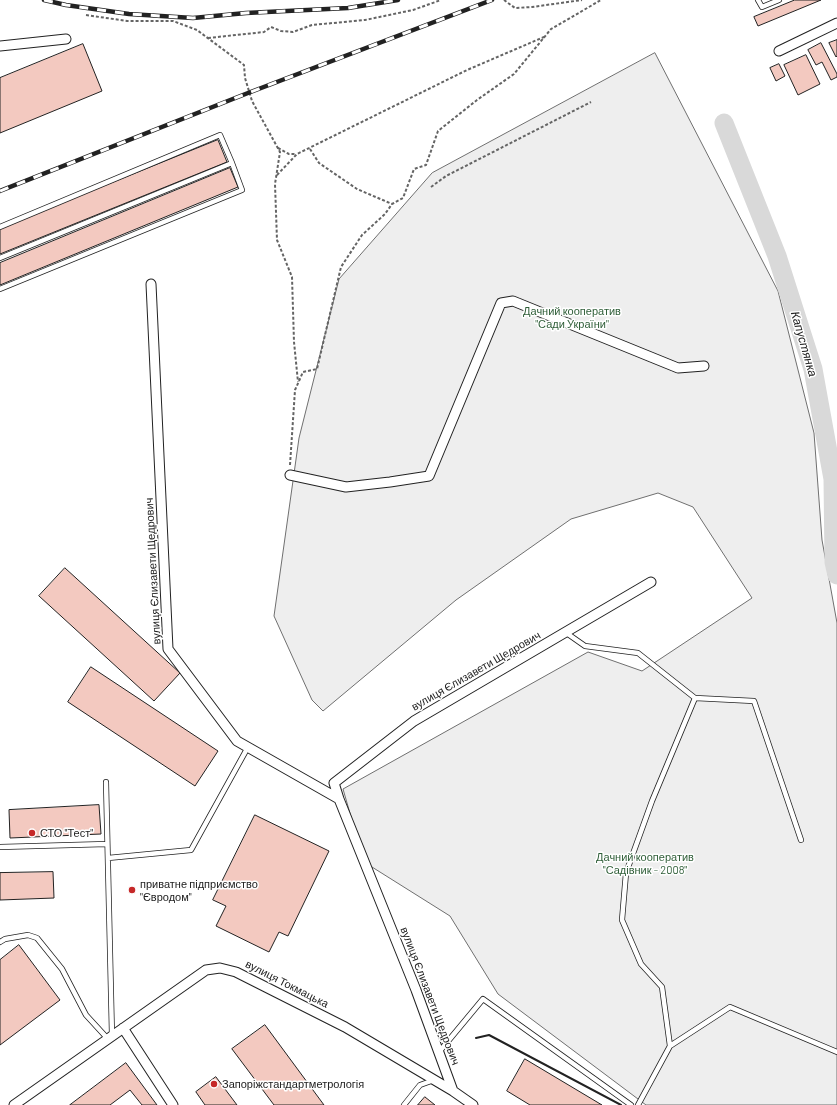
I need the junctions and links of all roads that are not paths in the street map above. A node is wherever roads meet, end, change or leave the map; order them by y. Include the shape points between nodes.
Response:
1 (758, 0) edge
2 (779, 0) edge
3 (837, 23) edge
4 (66, 39) dead end
5 (0, 46) edge
6 (779, 52) dead end
7 (232, 163) junction
8 (0, 227) edge
9 (0, 258) edge
10 (151, 284) dead end
11 (0, 289) edge
12 (704, 366) dead end
13 (290, 475) road end
14 (650, 582) dead end
15 (565, 632) junction
16 (695, 698) junction
17 (248, 747) junction
18 (106, 782) dead end
19 (339, 799) junction
20 (801, 840) dead end
21 (108, 844) junction
22 (0, 847) edge
23 (108, 858) junction
24 (0, 942) edge
25 (123, 1028) junction
26 (110, 1037) junction
27 (670, 1046) junction
28 (439, 1052) junction
29 (837, 1052) edge
30 (434, 1080) junction
31 (453, 1092) junction
32 (14, 1105) edge
33 (173, 1105) edge
34 (404, 1105) edge
35 (473, 1105) edge
36 (632, 1105) edge
37 (638, 1105) edge

1 - 2 lane via 762,7
3 - 6 street
4 - 5 street
7 - 8 lane via 220,135
7 - 9 lane
7 - 11 lane via 242,190
10 - 17 street, вулиця Єлизавети Щедрович via 168,649 238,741
12 - 13 street via 678,368 513,301 501,303 428,476 346,487
14 - 15 street, вулиця Єлизавети Щедрович
15 - 16 lane via 585,646 638,653
15 - 19 street, вулиця Єлизавети Щедрович via 414,721 334,783
16 - 20 lane via 754,701
16 - 27 lane via 652,801 626,873 622,920 641,964 662,987
17 - 19 street, вулиця Єлизавети Щедрович
17 - 23 lane via 191,850
18 - 21 lane
19 - 28 street, вулиця Єлизавети Щедрович
21 - 22 lane
21 - 23 lane
23 - 26 lane
24 - 26 lane via 28,935 37,938 62,969 86,1015
25 - 26 street, вулиця Токмацька
25 - 30 street, вулиця Токмацька via 206,970 220,968 236,972 345,1027
25 - 33 street
26 - 32 street, вулиця Токмацька
27 - 29 lane via 730,1007
27 - 37 lane
28 - 31 street, вулиця Єлизавети Щедрович
28 - 36 lane via 483,999
30 - 31 street, вулиця Токмацька
30 - 34 lane via 420,1085
31 - 35 street

